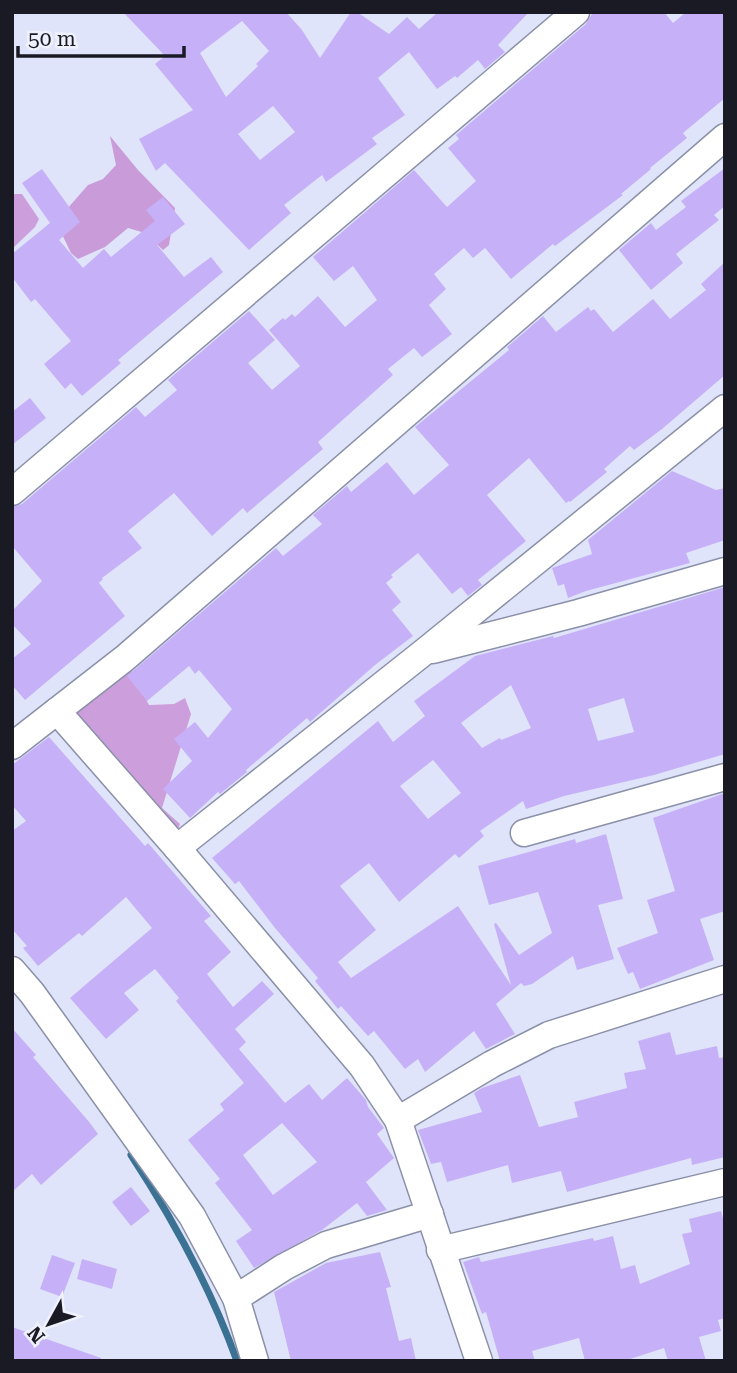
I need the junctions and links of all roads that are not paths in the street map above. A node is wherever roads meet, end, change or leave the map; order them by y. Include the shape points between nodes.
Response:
1 (576, 12) edge
2 (725, 137) edge
3 (725, 408) edge
4 (12, 492) edge
5 (725, 571) edge
6 (424, 652) junction
7 (57, 711) junction
8 (12, 747) edge
9 (725, 777) edge
10 (524, 833) dead end
11 (177, 848) junction
12 (12, 970) edge
13 (725, 979) edge
14 (398, 1119) junction
15 (725, 1182) edge
16 (430, 1214) junction
17 (440, 1250) junction
18 (236, 1298) junction
19 (255, 1361) edge
20 (478, 1361) edge

1 - 4 street
2 - 7 street via 125,658
3 - 6 street
5 - 6 street
6 - 11 street
7 - 8 street
7 - 11 street
9 - 10 street
11 - 14 street via 362,1066
12 - 18 street via 192,1216
13 - 14 street via 549,1035
14 - 16 street
15 - 17 street
16 - 17 street
16 - 18 street via 326,1245
17 - 20 street
18 - 19 street

